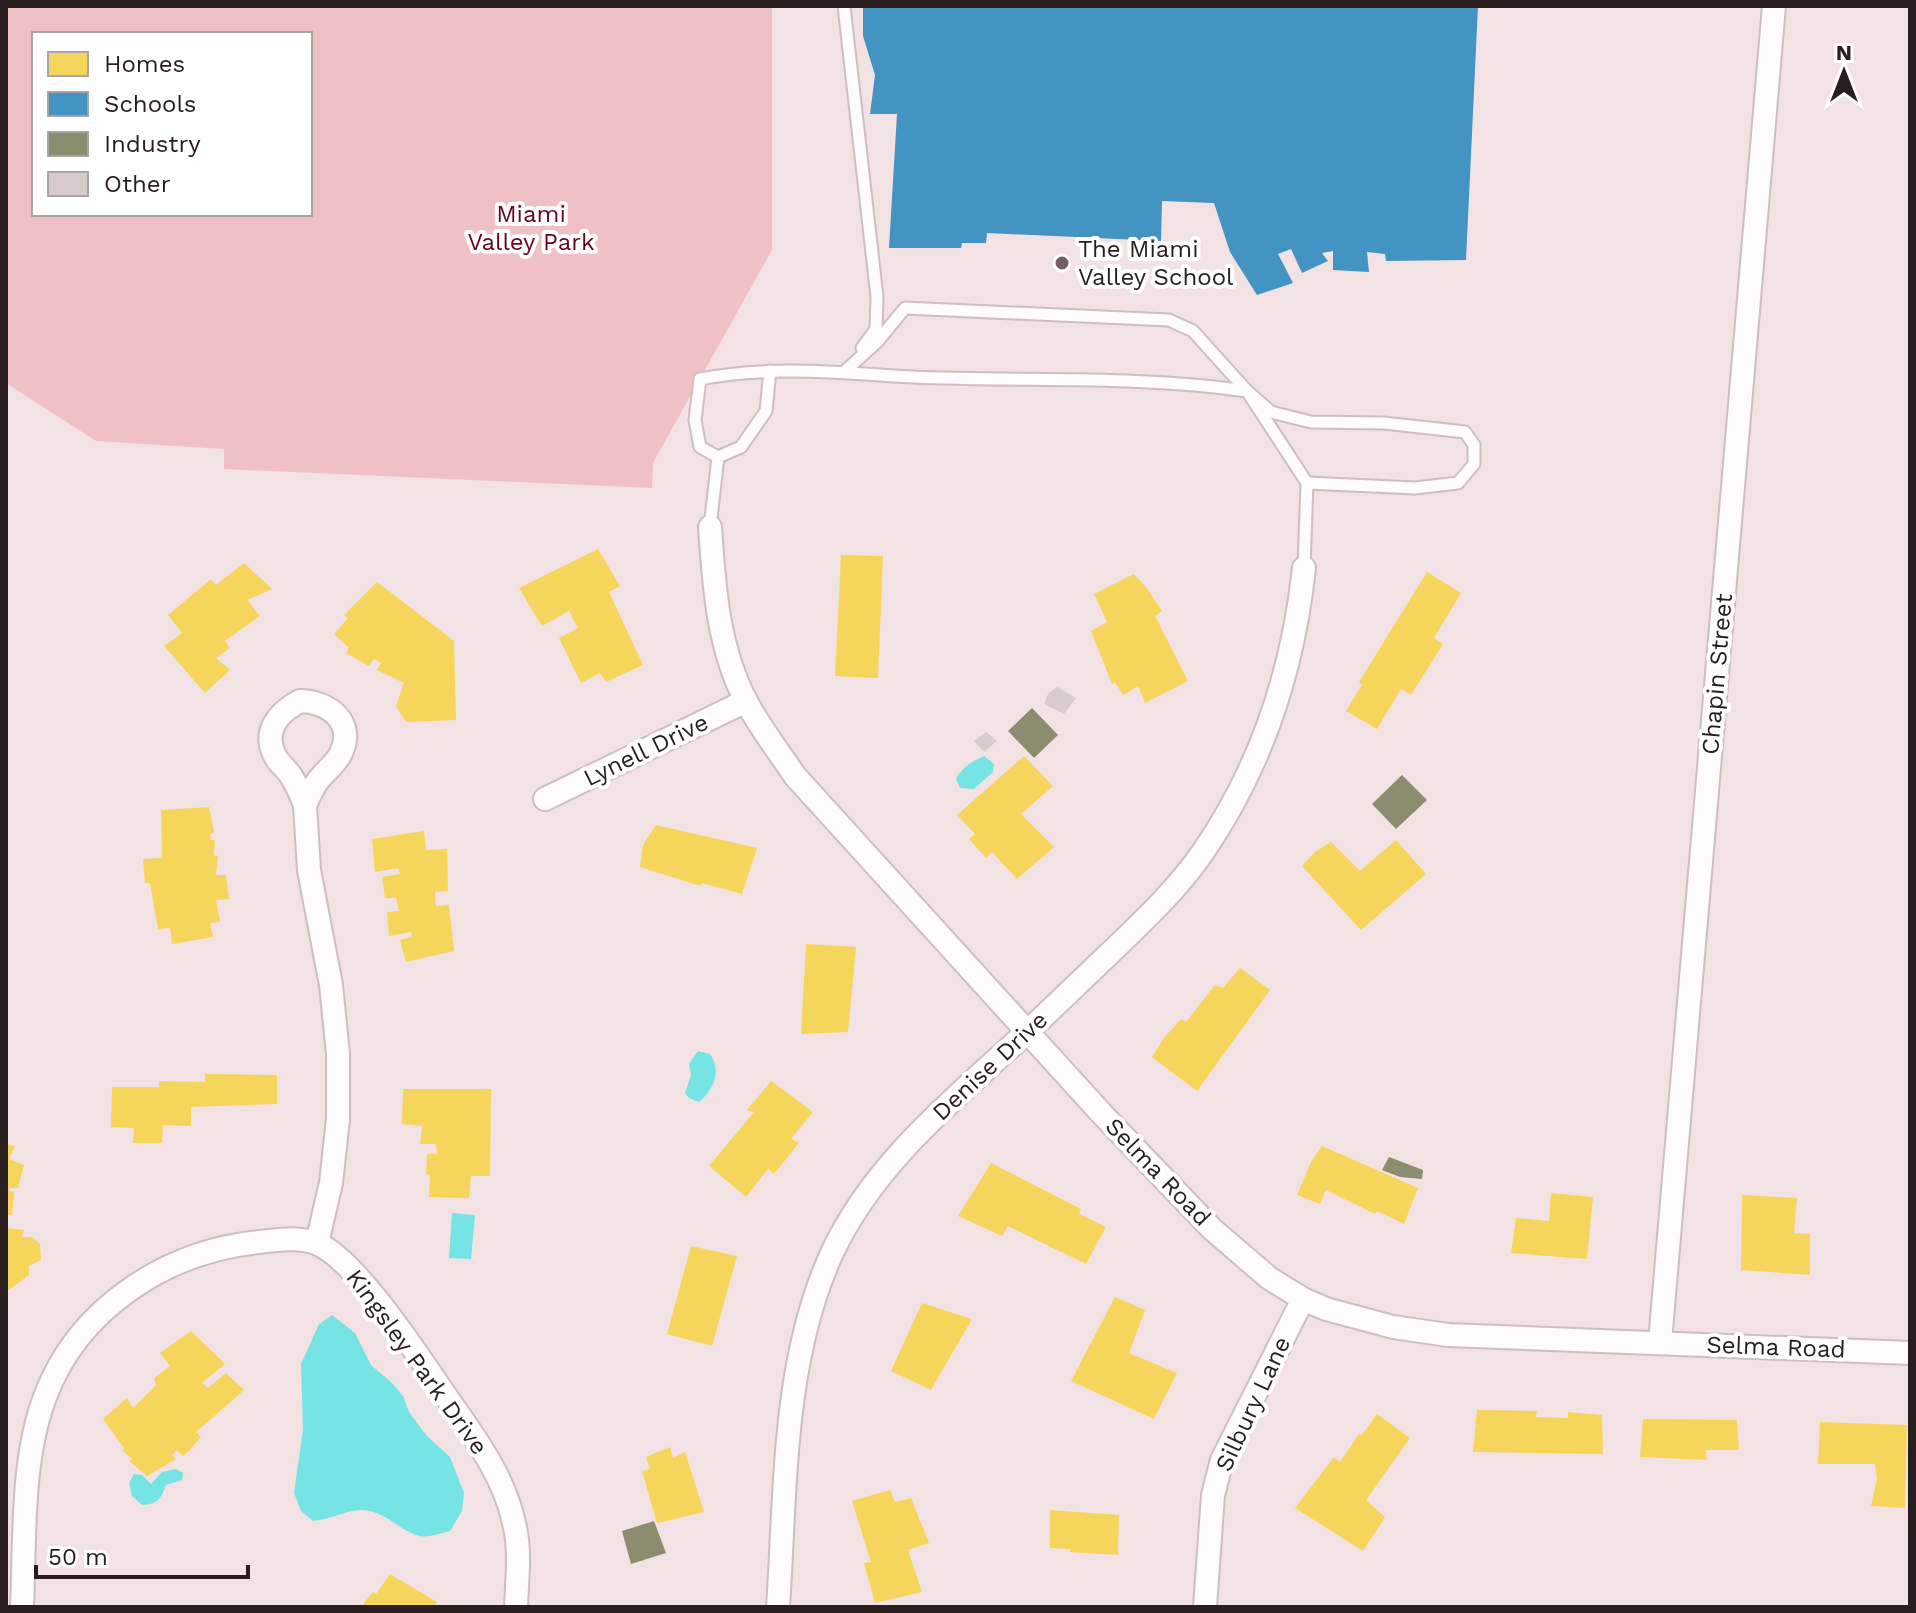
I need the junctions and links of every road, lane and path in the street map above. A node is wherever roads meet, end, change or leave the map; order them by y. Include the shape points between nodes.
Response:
1 (844, 6) edge
2 (1774, 6) edge
3 (770, 371) junction
4 (845, 371) junction
5 (1247, 391) junction
6 (718, 457) junction
7 (1307, 483) junction
8 (710, 527) joint
9 (1304, 568) joint
10 (746, 701) junction
11 (545, 799) dead end
12 (305, 805) dead end
13 (1028, 1032) junction
14 (317, 1243) junction
15 (1303, 1299) junction
16 (1660, 1342) junction
17 (1910, 1353) edge
18 (22, 1607) edge
19 (516, 1607) edge
20 (778, 1607) edge
21 (1205, 1607) edge

1 - 4 lane via 877,297 876,329
2 - 16 street, Chapin Street
3 - 4 lane
3 - 6 lane via 766,411 741,447
3 - 6 lane via 700,379 695,420 700,447
4 - 5 lane via 1188,382
4 - 5 lane via 905,308 1169,320 1193,331
5 - 7 lane
5 - 7 lane via 1271,412 1311,422 1465,432 1474,445 1474,464 1458,483 1415,488
6 - 8 lane
7 - 9 lane
8 - 10 street, Selma Road via 720,624
9 - 13 street, Denise Drive via 1287,670 1268,732 1242,788 1203,852 1165,900
10 - 11 street, Lynell Drive
10 - 13 street, Selma Road via 795,776
12 - 14 street via 309,870 338,1054 331,1183
13 - 15 street, Selma Road via 1212,1229 1269,1278
13 - 20 street, Denise Drive via 895,1157 832,1253 814,1298 799,1361
14 - 18 street via 292,1238 199,1253 122,1294 90,1324 45,1397 32,1446
14 - 19 street, Kingsley Park Drive via 355,1272 503,1485 515,1523
15 - 16 street, Selma Road via 1393,1327 1448,1335
15 - 21 street, Silbury Lane via 1222,1460 1213,1495
16 - 17 street, Selma Road

